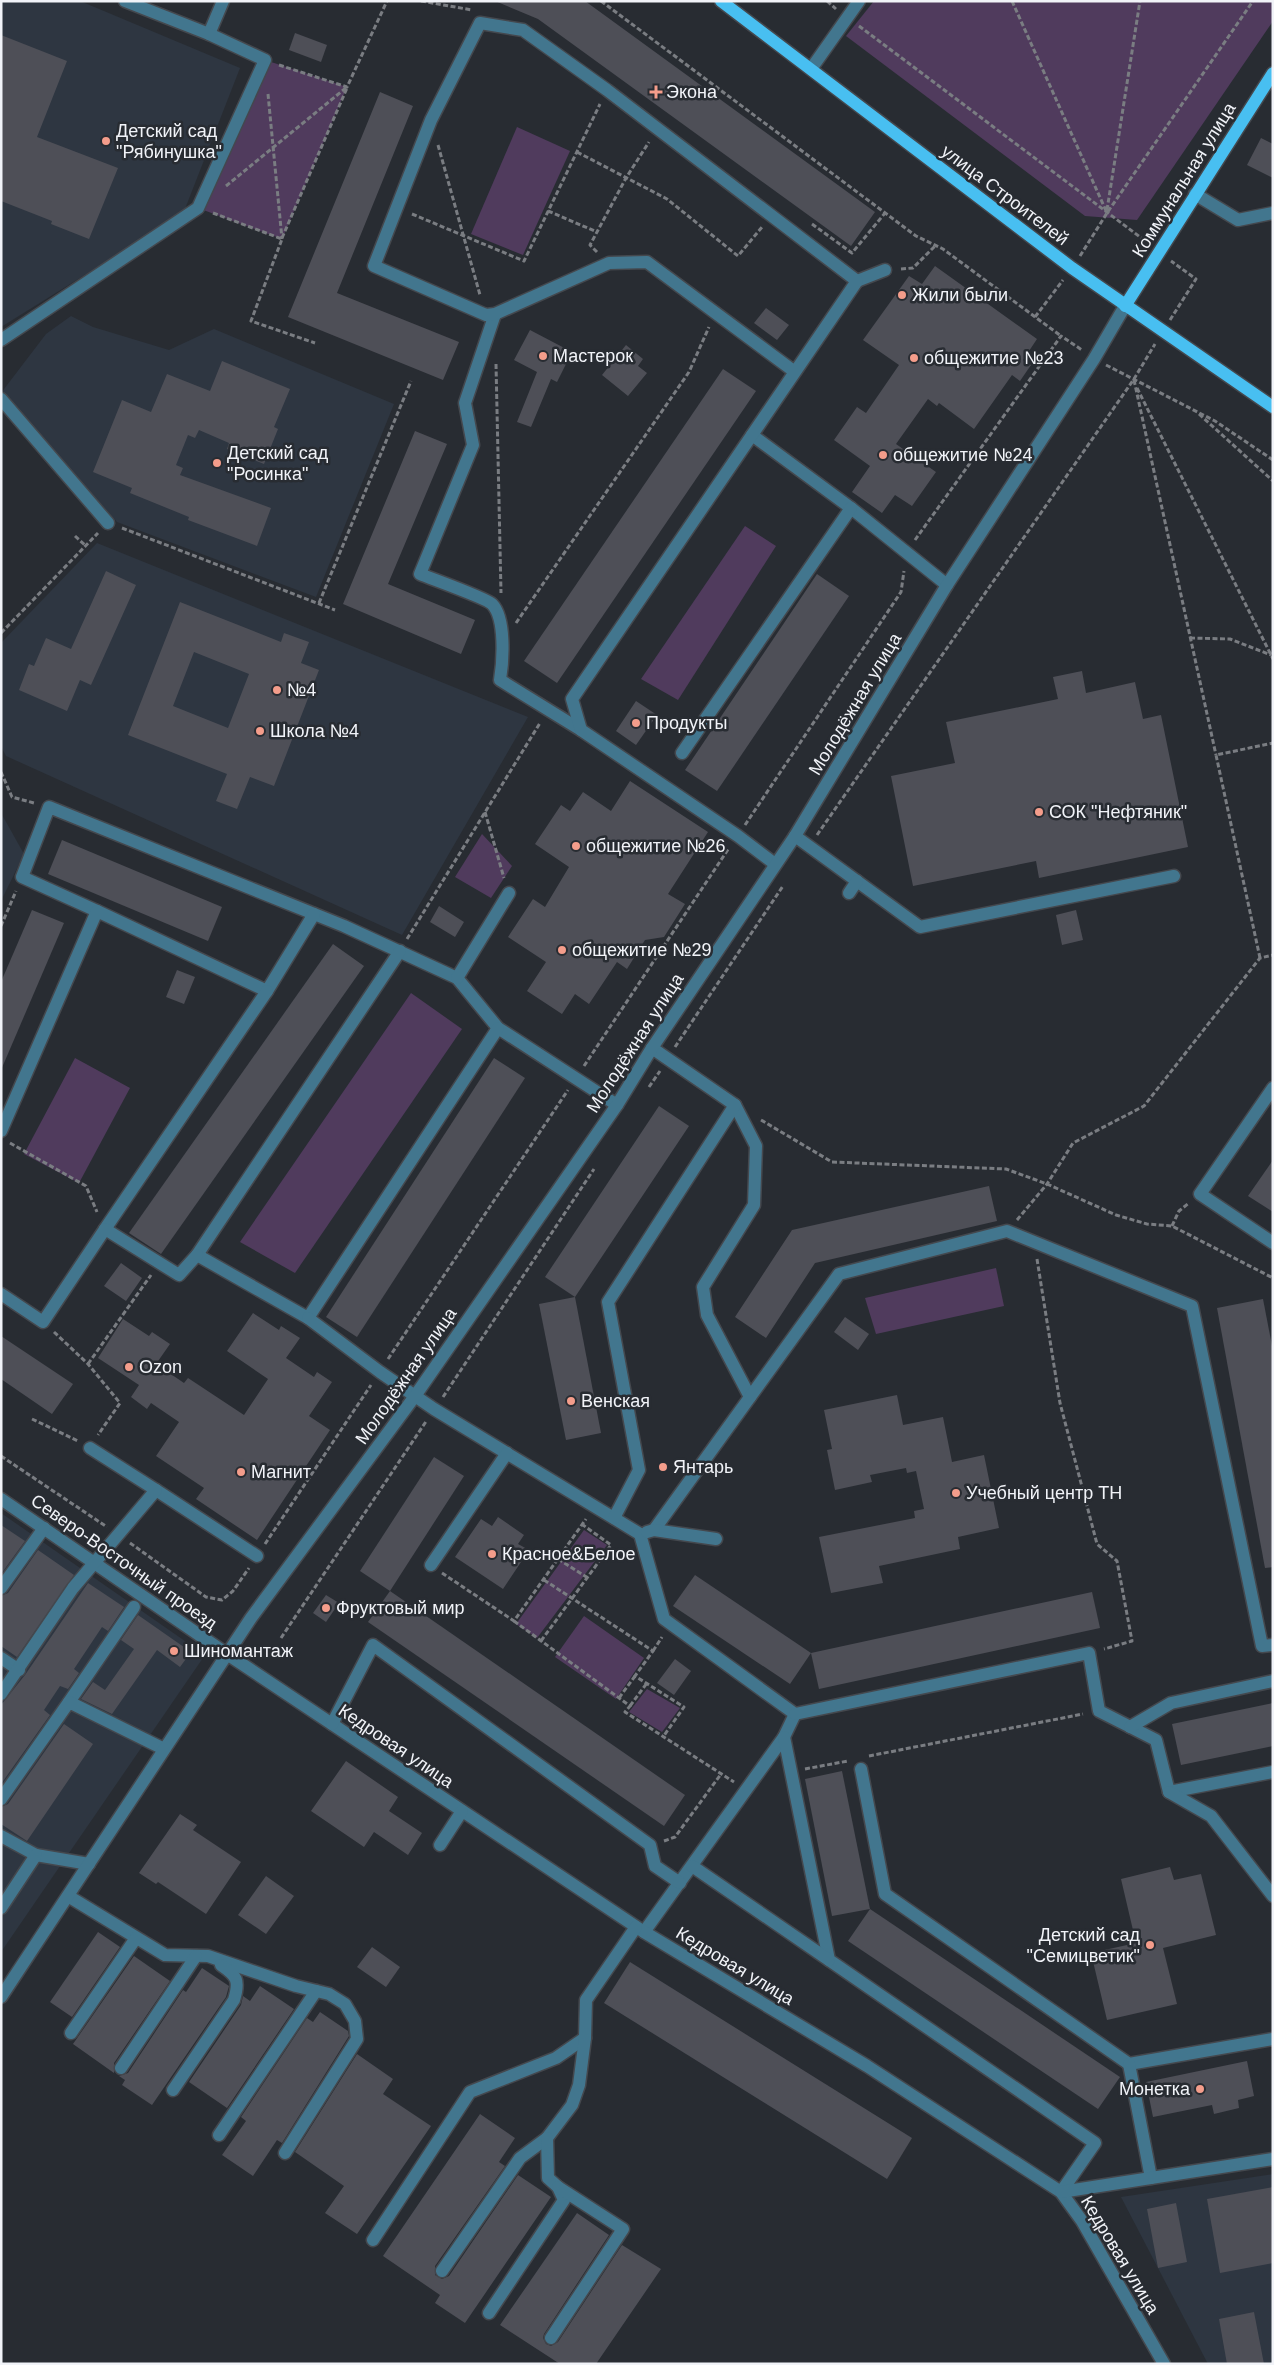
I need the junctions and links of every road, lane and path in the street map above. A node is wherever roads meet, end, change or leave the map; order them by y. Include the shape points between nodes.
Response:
1 (125, 1) edge
2 (223, 1) edge
3 (387, 1) edge
4 (421, 1) edge
5 (602, 1) edge
6 (721, 1) edge
7 (827, 1) edge
8 (859, 1) edge
9 (1012, 1) edge
10 (1140, 1) edge
11 (1253, 1) edge
12 (474, 10) dead end
13 (847, 18) junction
14 (209, 34) junction
15 (265, 60) junction
16 (811, 69) junction
17 (1273, 73) edge
18 (348, 87) junction
19 (268, 89) dead end
20 (607, 90) junction
21 (431, 120) junction
22 (658, 129) junction
23 (273, 148) junction
24 (577, 152) junction
25 (626, 178) junction
26 (221, 190) dead end
27 (1195, 194) junction
28 (198, 208) junction
29 (397, 208) junction
30 (548, 211) junction
31 (1107, 213) junction
32 (1273, 213) edge
33 (772, 216) junction
34 (597, 232) junction
35 (464, 236) junction
36 (282, 238) junction
37 (935, 245) junction
38 (1158, 251) junction
39 (609, 263) junction
40 (1072, 268) junction
41 (885, 270) joint
42 (856, 281) junction
43 (1125, 306) junction
44 (715, 313) junction
45 (491, 315) junction
46 (1035, 317) junction
47 (1162, 332) junction
48 (1061, 336) junction
49 (1, 340) edge
50 (315, 343) dead end
51 (496, 354) dead end
52 (1094, 359) junction
53 (794, 372) junction
54 (411, 381) dead end
55 (1134, 381) junction
56 (1, 399) edge
57 (1273, 407) edge
58 (1196, 412) junction
59 (752, 435) junction
60 (1273, 460) edge
61 (1273, 481) edge
62 (850, 508) junction
63 (108, 523) junction
64 (75, 536) dead end
65 (86, 546) junction
66 (906, 551) junction
67 (947, 585) junction
68 (319, 603) junction
69 (501, 603) dead end
70 (335, 610) dead end
71 (1, 633) edge
72 (1190, 638) junction
73 (502, 643) junction
74 (1271, 655) junction
75 (1273, 659) edge
76 (549, 710) junction
77 (581, 730) junction
78 (1273, 743) edge
79 (682, 753) dead end
80 (1216, 755) junction
81 (1, 772) edge
82 (49, 807) junction
83 (485, 812) junction
84 (738, 836) junction
85 (795, 836) junction
86 (809, 847) junction
87 (775, 864) junction
88 (1174, 876) dead end
89 (22, 877) junction
90 (787, 880) dead end
91 (857, 881) junction
92 (508, 893) joint
93 (849, 893) dead end
94 (97, 911) junction
95 (314, 914) junction
96 (1, 926) edge
97 (400, 951) junction
98 (1273, 955) edge
99 (1260, 958) junction
100 (457, 978) junction
101 (267, 990) junction
102 (498, 1028) junction
103 (652, 1048) junction
104 (667, 1060) junction
105 (576, 1078) junction
106 (1273, 1088) edge
107 (645, 1093) dead end
108 (617, 1105) junction
109 (735, 1105) junction
110 (759, 1119) dead end
111 (4, 1136) edge
112 (595, 1168) dead end
113 (1047, 1184) junction
114 (1200, 1194) junction
115 (1172, 1226) junction
116 (105, 1229) junction
117 (1007, 1231) junction
118 (1034, 1242) junction
119 (1273, 1243) edge
120 (197, 1255) junction
121 (158, 1264) junction
122 (1273, 1278) edge
123 (1, 1294) edge
124 (308, 1318) junction
125 (43, 1322) junction
126 (88, 1364) junction
127 (380, 1372) junction
128 (415, 1396) junction
129 (750, 1397) junction
130 (434, 1409) junction
131 (32, 1419) dead end
132 (90, 1448) junction
133 (507, 1453) junction
134 (1, 1456) edge
135 (156, 1490) junction
136 (1, 1498) edge
137 (595, 1507) junction
138 (614, 1518) junction
139 (582, 1525) junction
140 (44, 1528) junction
141 (654, 1530) junction
142 (640, 1534) junction
143 (118, 1535) junction
144 (716, 1539) dead end
145 (257, 1556) junction
146 (558, 1559) junction
147 (93, 1562) junction
148 (431, 1565) joint
149 (588, 1578) junction
150 (544, 1580) junction
151 (1, 1588) edge
152 (573, 1599) junction
153 (134, 1607) dead end
154 (514, 1621) junction
155 (281, 1638) dead end
156 (541, 1641) junction
157 (1273, 1645) edge
158 (1089, 1653) junction
159 (227, 1654) junction
160 (1, 1658) edge
161 (19, 1670) junction
162 (635, 1676) junction
163 (1273, 1681) edge
164 (648, 1683) junction
165 (1, 1694) edge
166 (619, 1698) junction
167 (70, 1702) junction
168 (630, 1706) junction
169 (1099, 1711) junction
170 (795, 1714) junction
171 (332, 1724) junction
172 (1130, 1727) junction
173 (784, 1736) junction
174 (663, 1737) junction
175 (164, 1749) junction
176 (868, 1757) dead end
177 (849, 1760) dead end
178 (861, 1769) dead end
179 (791, 1772) junction
180 (1273, 1772) edge
181 (721, 1774) junction
182 (746, 1790) junction
183 (1169, 1792) junction
184 (1, 1799) edge
185 (462, 1811) junction
186 (1, 1836) edge
187 (440, 1845) dead end
188 (650, 1845) junction
189 (36, 1855) junction
190 (89, 1864) junction
191 (692, 1866) junction
192 (680, 1883) junction
193 (68, 1896) junction
194 (1273, 1896) edge
195 (1, 1908) edge
196 (640, 1930) junction
197 (136, 1938) junction
198 (202, 1956) junction
199 (829, 1960) junction
200 (316, 1991) junction
201 (1, 1997) edge
202 (71, 2033) dead end
203 (585, 2038) junction
204 (1273, 2039) edge
205 (1129, 2064) junction
206 (122, 2068) dead end
207 (173, 2090) dead end
208 (220, 2135) dead end
209 (547, 2138) junction
210 (285, 2153) dead end
211 (1273, 2158) edge
212 (1152, 2178) junction
213 (558, 2188) junction
214 (1061, 2192) junction
215 (373, 2240) dead end
216 (442, 2271) dead end
217 (488, 2313) dead end
218 (550, 2338) dead end
219 (1164, 2364) edge

1 - 14 street
2 - 14 street
3 - 18 path
4 - 12 path
5 - 37 path via 916,236
6 - 16 main road, улица Строителей
7 - 13 path
8 - 13 street
9 - 31 path
10 - 31 path
11 - 31 path
13 - 16 street
13 - 31 path
14 - 15 street
15 - 18 path
15 - 28 street
16 - 40 main road, улица Строителей
17 - 27 main road, Коммунальная улица
18 - 23 path
18 - 36 path
19 - 23 path
20 - 21 street via 524,30 480,23
20 - 22 street
20 - 24 path
21 - 29 street
21 - 35 path
22 - 25 path
22 - 33 street
23 - 26 path
23 - 36 path
24 - 25 path
24 - 30 path
25 - 33 path via 666,199 738,256
25 - 34 path
27 - 32 street via 1238,220
27 - 38 main road, Коммунальная улица
28 - 36 path
28 - 49 street
29 - 35 path
29 - 45 street via 374,266
30 - 34 path
30 - 35 path via 524,261
31 - 38 path
31 - 40 path
33 - 42 street
34 - 39 path via 590,245
35 - 45 path
36 - 50 path via 251,321
37 - 41 path via 913,268
37 - 46 path
38 - 43 main road, Коммунальная улица
38 - 47 path via 1196,279
39 - 44 street via 647,262
39 - 45 street
40 - 43 main road, улица Строителей
40 - 46 path
41 - 42 street
42 - 53 street
43 - 47 main road, улица Строителей
43 - 52 street, Молодёжная улица
44 - 53 street
44 - 73 path via 689,372
45 - 73 street via 465,403 473,445 420,574 492,604 500,619
46 - 48 path
47 - 55 path
47 - 57 main road, улица Строителей
48 - 52 path
48 - 66 path
51 - 69 path
52 - 55 path
52 - 67 street, Молодёжная улица
53 - 59 street
54 - 68 path
55 - 58 path
55 - 72 path
55 - 74 path
55 - 86 path
56 - 63 street
58 - 60 path
58 - 61 path
59 - 62 street
59 - 77 street via 572,699
62 - 66 street
62 - 79 street
63 - 65 path
63 - 68 path
64 - 65 path
65 - 71 path
66 - 67 street
66 - 84 path via 901,592
67 - 85 street, Молодёжная улица
68 - 70 path
72 - 74 path via 1230,639
72 - 80 path
73 - 76 street via 504,660 500,680
74 - 75 path
76 - 77 street
76 - 83 path
77 - 84 street
78 - 80 path
80 - 99 path
81 - 82 path via 12,797
82 - 89 street
82 - 95 street
83 - 92 path
83 - 97 path
84 - 87 street
84 - 105 path
85 - 86 street
85 - 87 street, Молодёжная улица
86 - 91 street
87 - 103 street, Молодёжная улица
88 - 91 street via 920,927
89 - 94 street
89 - 96 path
90 - 104 path
91 - 93 street
92 - 100 street
94 - 101 street
94 - 111 street
95 - 97 street
95 - 101 street
97 - 100 street
97 - 120 street
98 - 99 path
99 - 113 path via 1144,1106 1073,1143
100 - 102 street
101 - 116 street
102 - 105 street
102 - 124 street
103 - 104 street
103 - 108 street, Молодёжная улица
104 - 107 path
104 - 109 street
105 - 108 street
105 - 127 path
106 - 114 street
108 - 128 street, Молодёжная улица
109 - 129 street via 756,1146 754,1205 702,1287 707,1314
109 - 138 street via 608,1302 639,1470
110 - 113 path via 832,1162 1006,1169
111 - 116 path via 86,1186
112 - 130 path
113 - 115 path via 1116,1215 1147,1224
113 - 117 path
114 - 115 path via 1179,1211
114 - 119 street
115 - 122 path
116 - 121 street
116 - 125 street
117 - 118 street
117 - 129 street via 839,1274
118 - 157 street via 1192,1306 1262,1646
118 - 158 path via 1060,1403 1097,1544 1117,1561 1132,1641
120 - 121 street via 179,1275
120 - 124 street
121 - 126 path
123 - 125 street
124 - 127 street
125 - 126 path
126 - 132 path via 120,1403
127 - 128 street
127 - 145 path
128 - 130 street
128 - 159 street, Молодёжная улица
129 - 141 street
130 - 133 street
130 - 155 path
131 - 132 path
132 - 135 street
133 - 137 street
133 - 148 street
134 - 143 path
135 - 143 street
135 - 145 street
136 - 140 street, Северо-Восточный проезд
137 - 138 street
137 - 139 path
138 - 142 street
139 - 146 path
139 - 149 path via 611,1545
140 - 147 street, Северо-Восточный проезд
140 - 151 street
141 - 142 street
141 - 144 street
142 - 170 street via 664,1619
143 - 145 path via 206,1597 222,1600 233,1591
143 - 147 street
146 - 149 path
146 - 150 path
147 - 159 street, Северо-Восточный проезд
147 - 161 street
148 - 154 path
149 - 152 path
150 - 152 path
150 - 154 path
152 - 156 path
152 - 162 path via 652,1651
153 - 167 street
154 - 156 path
156 - 166 path
158 - 169 street
158 - 170 street
159 - 171 street, Кедровая улица
159 - 175 street, Молодёжная улица
160 - 161 street
161 - 165 street
162 - 164 path
162 - 166 path
163 - 172 street via 1171,1703
164 - 168 path
164 - 174 path via 684,1707
166 - 168 path
167 - 175 street
167 - 184 street
168 - 174 path via 624,1712
169 - 172 street
169 - 176 path
170 - 173 street
171 - 185 street, Кедровая улица
171 - 188 street via 372,1645
172 - 183 street via 1156,1740
173 - 179 street
173 - 182 street
174 - 181 path
175 - 190 street, Молодёжная улица
177 - 179 path
178 - 205 street via 885,1894
179 - 199 street
180 - 183 street
181 - 182 path
181 - 188 path via 675,1837
182 - 191 street
183 - 194 street via 1211,1816
185 - 187 street
185 - 196 street, Кедровая улица
186 - 189 street
188 - 192 street via 655,1866
189 - 190 street
189 - 195 street
190 - 193 street, Молодёжная улица
191 - 192 street
191 - 199 street
192 - 196 street
193 - 197 street
193 - 201 street, Молодёжная улица
196 - 203 street via 586,2000
196 - 214 street, Кедровая улица via 867,2066
197 - 198 street via 165,1955
197 - 202 street
198 - 200 street
198 - 206 street
198 - 207 street via 233,1974 238,1986 234,2000
199 - 214 street via 1095,2142
200 - 208 street
200 - 210 street via 330,1994 344,2004 355,2021 357,2040
203 - 209 street via 579,2085 572,2105
203 - 215 street via 556,2058 470,2092
204 - 205 street
205 - 212 street
209 - 213 street via 548,2178
209 - 216 street via 520,2158
211 - 212 street
212 - 214 street
213 - 217 street via 564,2200
213 - 218 street via 623,2229
214 - 219 street, Кедровая улица via 1082,2221

